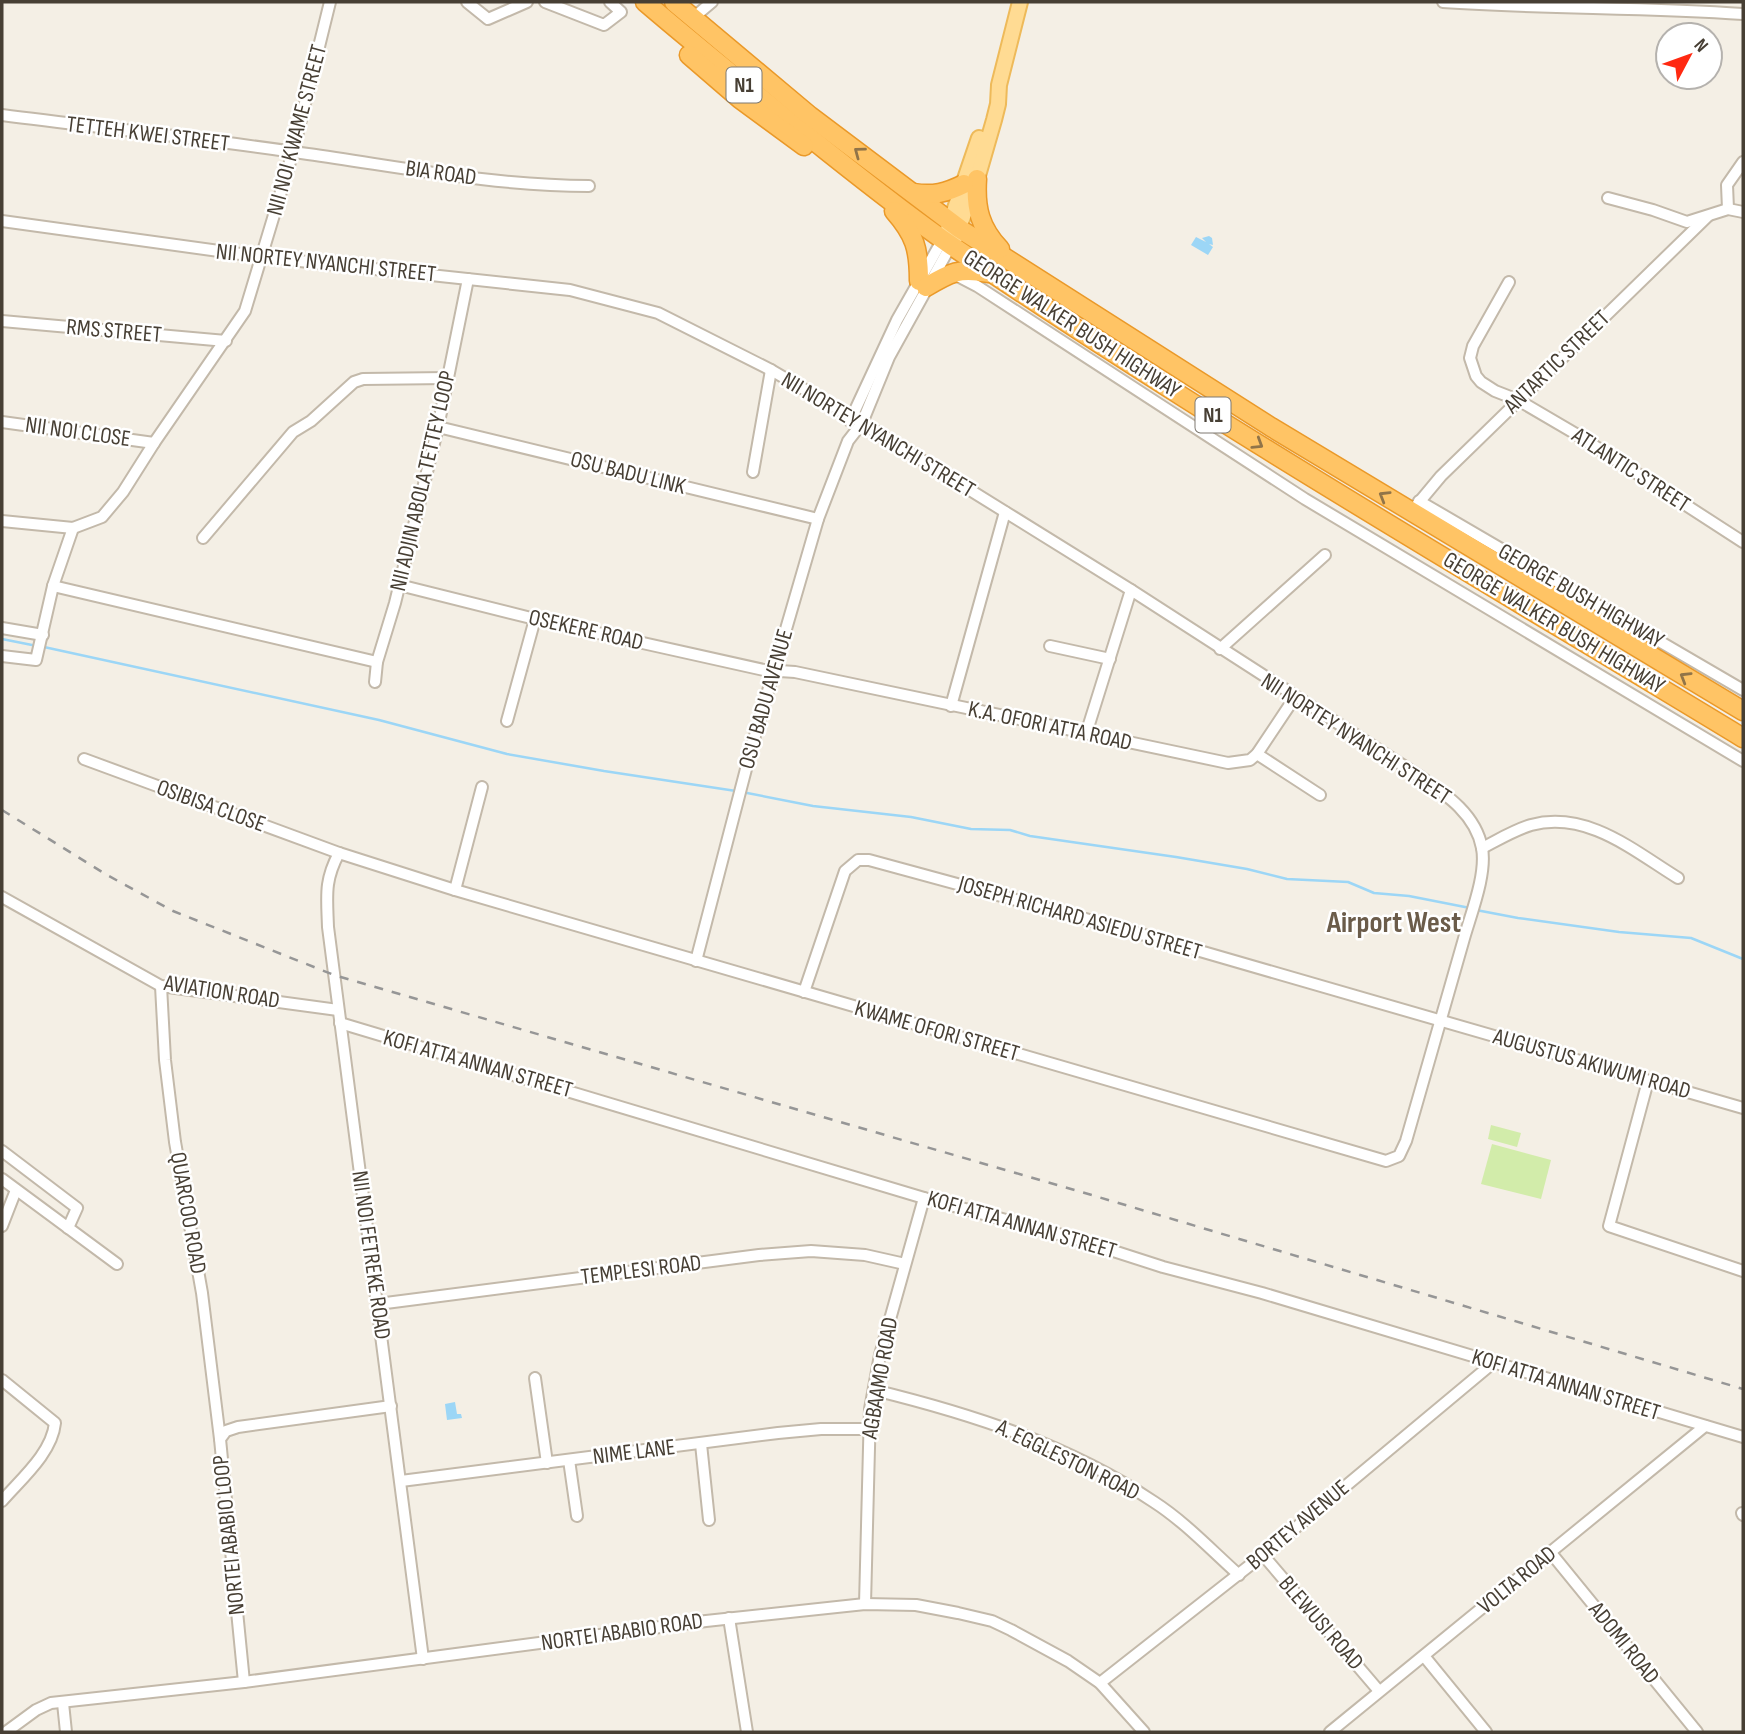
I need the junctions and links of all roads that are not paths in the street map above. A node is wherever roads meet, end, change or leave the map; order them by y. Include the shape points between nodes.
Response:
1 (330, 2) edge
2 (467, 2) edge
3 (527, 2) edge
4 (545, 2) edge
5 (610, 2) edge
6 (644, 2) edge
7 (674, 2) edge
8 (712, 2) edge
9 (1020, 2) edge
10 (1443, 2) edge
11 (1485, 3) edge
12 (1674, 5) edge
13 (1743, 15) edge
14 (693, 18) junction
15 (2, 115) edge
16 (293, 152) junction
17 (1743, 162) edge
18 (971, 182) junction
19 (589, 187) dead end
20 (875, 190) junction
21 (914, 193) junction
22 (1608, 198) dead end
23 (1728, 209) junction
24 (1743, 212) edge
25 (1708, 216) junction
26 (2, 221) edge
27 (951, 234) junction
28 (262, 257) junction
29 (1017, 267) junction
30 (951, 272) junction
31 (995, 274) junction
32 (468, 279) junction
33 (1509, 282) dead end
34 (923, 284) junction
35 (2, 321) edge
36 (226, 341) junction
37 (771, 370) junction
38 (448, 378) junction
39 (1518, 400) junction
40 (850, 417) junction
41 (2, 422) edge
42 (862, 423) junction
43 (438, 427) junction
44 (848, 442) junction
45 (154, 443) junction
46 (753, 472) dead end
47 (1415, 507) junction
48 (1005, 512) junction
49 (818, 519) junction
50 (2, 521) edge
51 (73, 528) junction
52 (203, 538) dead end
53 (1743, 542) edge
54 (1325, 555) dead end
55 (399, 584) junction
56 (53, 586) junction
57 (1131, 590) junction
58 (535, 619) junction
59 (2, 628) edge
60 (40, 645) junction
61 (1050, 646) dead end
62 (1220, 649) junction
63 (2, 656) edge
64 (1110, 659) junction
65 (377, 662) junction
66 (774, 670) junction
67 (375, 682) dead end
68 (1743, 690) edge
69 (1295, 697) junction
70 (951, 706) junction
71 (1743, 711) edge
72 (507, 722) dead end
73 (1086, 734) junction
74 (1743, 738) edge
75 (1257, 754) junction
76 (84, 759) dead end
77 (1743, 761) edge
78 (482, 787) dead end
79 (1320, 795) dead end
80 (1482, 848) junction
81 (339, 853) junction
82 (1678, 878) dead end
83 (456, 890) junction
84 (2, 897) edge
85 (696, 961) junction
86 (161, 986) junction
87 (804, 992) junction
88 (338, 1010) junction
89 (1441, 1020) junction
90 (340, 1023) junction
91 (1648, 1081) junction
92 (1743, 1108) edge
93 (2, 1151) edge
94 (2, 1178) edge
95 (16, 1190) junction
96 (924, 1198) junction
97 (2, 1226) edge
98 (68, 1228) junction
99 (117, 1264) dead end
100 (905, 1264) junction
101 (1743, 1270) edge
102 (378, 1304) junction
103 (1493, 1363) junction
104 (535, 1378) dead end
105 (2, 1380) edge
106 (874, 1391) junction
107 (391, 1406) junction
108 (1705, 1426) junction
109 (868, 1429) junction
110 (1743, 1437) edge
111 (220, 1439) junction
112 (701, 1444) junction
113 (569, 1460) junction
114 (547, 1463) junction
115 (401, 1481) junction
116 (2, 1501) edge
117 (577, 1516) dead end
118 (709, 1520) dead end
119 (1551, 1553) junction
120 (1263, 1555) junction
121 (1239, 1575) junction
122 (865, 1604) junction
123 (729, 1618) junction
124 (1424, 1656) junction
125 (424, 1659) junction
126 (244, 1682) junction
127 (1100, 1683) junction
128 (1379, 1691) junction
129 (63, 1703) junction
130 (6, 1732) edge
131 (66, 1732) edge
132 (747, 1732) edge
133 (1144, 1732) edge
134 (1329, 1732) edge
135 (1486, 1732) edge
136 (1697, 1732) edge

1 - 16 street, NII NOI KWAME STREET
2 - 3 street via 488,19
4 - 5 street via 604,25 621,12
6 - 20 highway, GEORGE WALKER BUSH HIGHWAY / N1 via 676,43 740,99
7 - 14 highway, GEORGE WALKER BUSH HIGHWAY / N1
8 - 14 street
9 - 18 main road via 998,104
10 - 11 street
11 - 12 street
12 - 13 street
21 -> 14 highway, GEORGE WALKER BUSH HIGHWAY / N1 via 810,116
15 - 16 street, TETTEH KWEI STREET
16 - 19 street, BIA ROAD via 477,178
16 - 28 street, NII NOI KWAME STREET
17 - 23 street via 1727,185
18 - 21 highway via 947,192
18 - 27 main road
18 - 29 highway via 982,225
20 - 27 highway, GEORGE WALKER BUSH HIGHWAY / N1
20 - 34 highway via 907,226 916,244
21 - 27 highway, GEORGE WALKER BUSH HIGHWAY / N1
22 - 25 street via 1687,222
23 - 24 street
23 - 25 street
25 - 39 street, ANTARTIC STREET
26 - 28 street, NII NORTEY NYANCHI STREET
27 - 29 highway, GEORGE WALKER BUSH HIGHWAY / N1
27 - 31 highway, GEORGE WALKER BUSH HIGHWAY / N1
27 - 34 street, OSU BADU AVENUE
28 - 32 street, NII NORTEY NYANCHI STREET
28 - 36 street, NII NOI KWAME STREET via 245,311
47 -> 29 highway, GEORGE WALKER BUSH HIGHWAY / N1 via 1271,427 1230,391 1125,323 1059,294
30 - 31 highway via 966,269
30 - 34 highway
30 - 77 street via 1305,499
31 -> 74 highway, GEORGE WALKER BUSH HIGHWAY / N1 via 1285,461
32 - 37 street, NII NORTEY NYANCHI STREET via 570,290 651,310
32 - 38 street, NII ADJIN ABOLA TETTEY LOOP
33 - 39 street, ATLANTIC STREET via 1473,346 1471,358 1481,382
34 - 40 street, OSU BADU AVENUE
34 - 42 street, OSU BADU AVENUE
35 - 36 street, RMS STREET
36 - 45 street, NII NOI KWAME STREET
37 - 40 street, NII NORTEY NYANCHI STREET
37 - 46 street
38 - 43 street, NII ADJIN ABOLA TETTEY LOOP
38 - 52 street via 354,382 293,432
39 - 47 street, ANTARTIC STREET
39 - 53 street, ATLANTIC STREET
40 - 42 street, NII NORTEY NYANCHI STREET
40 - 44 street, OSU BADU AVENUE
41 - 45 street, NII NOI CLOSE
42 - 44 street, OSU BADU AVENUE
42 - 48 street, NII NORTEY NYANCHI STREET
43 - 49 street, OSU BADU LINK
43 - 55 street, NII ADJIN ABOLA TETTEY LOOP
44 - 49 street, OSU BADU AVENUE
45 - 51 street, NII NOI KWAME STREET via 102,517
47 - 68 street, GEORGE BUSH HIGHWAY
71 -> 47 highway, GEORGE WALKER BUSH HIGHWAY
48 - 57 street, NII NORTEY NYANCHI STREET
48 - 70 street
49 - 66 street, OSU BADU AVENUE
50 - 51 street
51 - 56 street
54 - 62 street
55 - 58 street, OSEKERE ROAD
55 - 65 street, NII ADJIN ABOLA TETTEY LOOP
56 - 60 street
56 - 65 street
57 - 62 street, NII NORTEY NYANCHI STREET
57 - 64 street
58 - 66 street, OSEKERE ROAD
58 - 72 street
59 - 60 street
60 - 63 street via 36,660
61 - 64 street
62 - 69 street, NII NORTEY NYANCHI STREET
64 - 73 street
65 - 67 street, NII ADJIN ABOLA TETTEY LOOP
66 - 70 street, K.A. OFORI ATTA ROAD
66 - 85 street, OSU BADU AVENUE
69 - 75 street
69 - 80 street, NII NORTEY NYANCHI STREET via 1443,792 1467,816
70 - 73 street, K.A. OFORI ATTA ROAD
73 - 75 street, K.A. OFORI ATTA ROAD via 1228,763 1250,760
75 - 79 street
76 - 81 street, OSIBISA CLOSE
78 - 83 street
80 - 82 street via 1527,826 1576,824 1599,830
80 - 89 street via 1474,902
81 - 83 street, KWAME OFORI STREET
81 - 88 street, NII NOI FETREKE ROAD via 329,872 327,890
83 - 85 street, KWAME OFORI STREET
84 - 86 street, AVIATION ROAD
85 - 87 street, KWAME OFORI STREET
86 - 88 street, AVIATION ROAD
86 - 111 street, QUARCOO ROAD via 175,1142 202,1293
87 - 89 street, JOSEPH RICHARD ASIEDU STREET via 845,871 858,860 869,860
87 - 89 street, KWAME OFORI STREET via 1386,1161 1402,1152
88 - 90 street, NII NOI FETREKE ROAD
89 - 91 street, AUGUSTUS AKIWUMI ROAD
90 - 96 street, KOFI ATTA ANNAN STREET
90 - 102 street, NII NOI FETREKE ROAD
91 - 92 street, AUGUSTUS AKIWUMI ROAD
91 - 101 street via 1609,1226
93 - 98 street via 77,1208
94 - 95 street
95 - 97 street
95 - 98 street
96 - 100 street, AGBAAMO ROAD
96 - 103 street, KOFI ATTA ANNAN STREET
98 - 99 street
100 - 102 street, TEMPLESI ROAD via 811,1251
100 - 106 street, AGBAAMO ROAD
102 - 107 street, NII NOI FETREKE ROAD
103 - 108 street, KOFI ATTA ANNAN STREET
103 - 120 street, BORTEY AVENUE
104 - 114 street
105 - 116 street via 55,1423 54,1435 42,1454
106 - 109 street, AGBAAMO ROAD
106 - 121 street, A. EGGLESTON ROAD via 956,1411 1046,1444 1093,1467 1155,1502
107 - 111 street, NORTEI ABABIO LOOP via 237,1427
107 - 115 street, NII NOI FETREKE ROAD
108 - 110 street, KOFI ATTA ANNAN STREET
108 - 119 street, VOLTA ROAD
109 - 112 street, NIME LANE via 791,1432
109 - 122 street, AGBAAMO ROAD
111 - 126 street, NORTEI ABABIO LOOP
112 - 113 street, NIME LANE
112 - 118 street
113 - 114 street, NIME LANE
113 - 117 street
114 - 115 street, NIME LANE
115 - 125 street, NII NOI FETREKE ROAD
119 - 124 street, VOLTA ROAD
119 - 136 street, ADOMI ROAD
120 - 121 street, BORTEY AVENUE
120 - 128 street, BLEWUSI ROAD
121 - 127 street, BORTEY AVENUE
122 - 123 street, NORTEI ABABIO ROAD
122 - 127 street, NORTEI ABABIO ROAD via 916,1605 992,1621
123 - 125 street, NORTEI ABABIO ROAD
123 - 132 street
124 - 128 street, VOLTA ROAD
124 - 135 street
125 - 126 street, NORTEI ABABIO ROAD
126 - 129 street, NORTEI ABABIO ROAD
127 - 133 street, NORTEI ABABIO ROAD
128 - 134 street, VOLTA ROAD
129 - 130 street, NORTEI ABABIO ROAD via 36,1710
129 - 131 street

